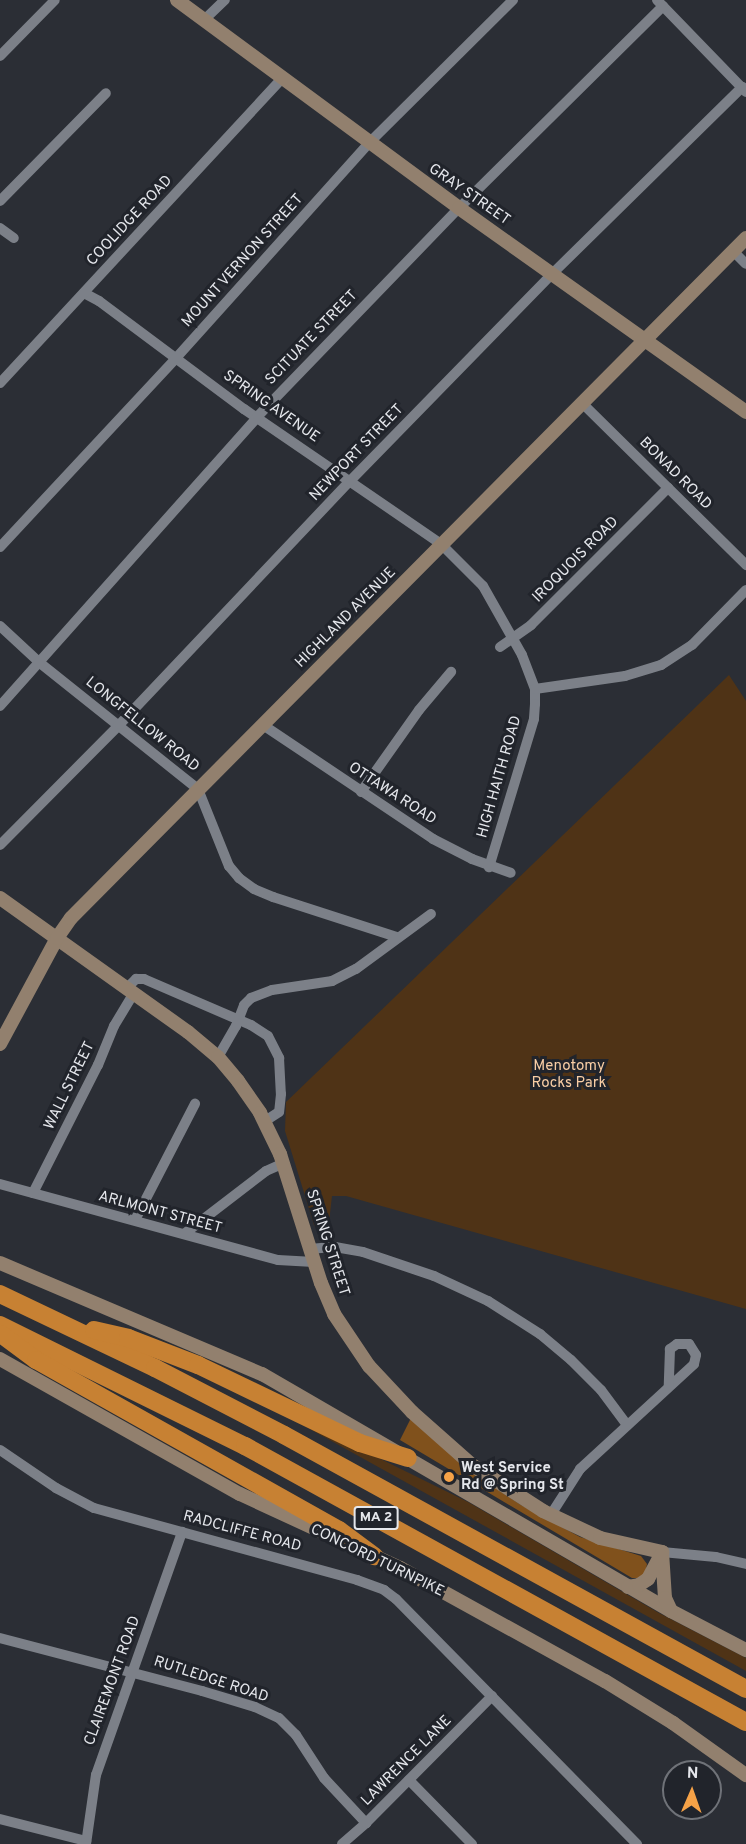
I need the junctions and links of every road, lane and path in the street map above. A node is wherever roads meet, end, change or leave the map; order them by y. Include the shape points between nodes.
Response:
1 (55, 0) edge
2 (177, 0) edge
3 (225, 0) edge
4 (513, 0) edge
5 (660, 3) edge
6 (204, 20) junction
7 (0, 56) edge
8 (282, 78) junction
9 (744, 89) edge
10 (106, 93) dead end
11 (369, 143) junction
12 (0, 201) edge
13 (459, 208) junction
14 (0, 228) edge
15 (14, 238) dead end
16 (746, 238) edge
17 (733, 251) junction
18 (746, 264) edge
19 (552, 274) junction
20 (84, 293) junction
21 (645, 339) junction
22 (177, 357) junction
23 (0, 383) edge
24 (582, 403) junction
25 (746, 412) edge
26 (258, 416) junction
27 (351, 480) junction
28 (668, 488) junction
29 (441, 544) junction
30 (0, 547) edge
31 (746, 565) edge
32 (746, 590) edge
33 (0, 626) edge
34 (514, 638) junction
35 (500, 647) dead end
36 (40, 663) junction
37 (451, 672) dead end
38 (535, 689) junction
39 (0, 706) edge
40 (120, 724) junction
41 (263, 725) junction
42 (198, 789) junction
43 (361, 792) junction
44 (0, 845) edge
45 (489, 867) junction
46 (512, 873) dead end
47 (0, 897) edge
48 (431, 914) dead end
49 (397, 937) junction
50 (57, 938) junction
51 (130, 991) junction
52 (239, 1020) junction
53 (0, 1044) edge
54 (218, 1057) junction
55 (195, 1104) dead end
56 (265, 1121) junction
57 (284, 1162) junction
58 (0, 1184) edge
59 (33, 1193) junction
60 (135, 1220) junction
61 (184, 1234) junction
62 (310, 1249) junction
63 (315, 1262) junction
64 (0, 1263) edge
65 (0, 1294) edge
66 (58, 1321) junction
67 (0, 1325) edge
68 (0, 1333) edge
69 (0, 1359) edge
70 (669, 1386) dead end
71 (627, 1425) junction
72 (0, 1450) edge
73 (408, 1458) junction
74 (550, 1516) junction
75 (182, 1532) junction
76 (662, 1552) junction
77 (374, 1556) junction
78 (746, 1564) edge
79 (628, 1587) junction
80 (671, 1611) junction
81 (0, 1638) edge
82 (746, 1650) edge
83 (133, 1671) junction
84 (746, 1689) edge
85 (492, 1696) junction
86 (746, 1722) edge
87 (746, 1775) edge
88 (409, 1780) junction
89 (0, 1819) edge
90 (366, 1823) junction
91 (86, 1842) edge
92 (342, 1844) edge
93 (472, 1844) edge
94 (637, 1844) edge

1 - 7 street
2 - 6 street, GRAY STREET
3 - 6 street
4 - 11 street, MOUNT VERNON STREET
5 - 9 street
5 - 13 street, SCITUATE STREET
6 - 8 street, GRAY STREET
8 - 11 street, GRAY STREET
8 - 20 street, COOLIDGE ROAD
9 - 19 street, NEWPORT STREET
10 - 12 street
11 - 13 street, GRAY STREET
11 - 22 street, MOUNT VERNON STREET
13 - 19 street, GRAY STREET
13 - 26 street, SCITUATE STREET
14 - 15 street
16 - 17 street, HIGHLAND AVENUE
17 - 18 street
17 - 21 street, HIGHLAND AVENUE
19 - 21 street, GRAY STREET
19 - 27 street, NEWPORT STREET
20 - 22 street, SPRING AVENUE
20 - 23 street, COOLIDGE ROAD
21 - 24 street, HIGHLAND AVENUE
21 - 25 street, GRAY STREET
22 - 26 street, SPRING AVENUE
22 - 30 street, MOUNT VERNON STREET
24 - 28 street, BONAD ROAD
24 - 29 street, HIGHLAND AVENUE
26 - 27 street, SPRING AVENUE
26 - 36 street, SCITUATE STREET
27 - 29 street, SPRING AVENUE
27 - 40 street, NEWPORT STREET
28 - 31 street, BONAD ROAD
28 - 34 street, IROQUOIS ROAD
29 - 34 street, HIGH HAITH ROAD via 483,586
29 - 41 street, HIGHLAND AVENUE
32 - 38 street via 692,645 661,665 625,676
33 - 36 street, LONGFELLOW ROAD
34 - 35 street, IROQUOIS ROAD
34 - 38 street, HIGH HAITH ROAD
36 - 39 street, SCITUATE STREET
36 - 40 street, LONGFELLOW ROAD
37 - 43 street
38 - 45 street, HIGH HAITH ROAD via 534,719
40 - 42 street, LONGFELLOW ROAD
40 - 44 street, NEWPORT STREET
41 - 42 street, HIGHLAND AVENUE
41 - 43 street, OTTAWA ROAD
42 - 49 street, LONGFELLOW ROAD via 229,866 239,878 273,897
42 - 50 street, HIGHLAND AVENUE via 70,918
43 - 45 street, OTTAWA ROAD via 433,839
45 - 46 street, OTTAWA ROAD
47 - 50 street, SPRING STREET
48 - 49 street
49 - 52 street via 356,969 332,981 257,994 246,1002
50 - 51 street, SPRING STREET
50 - 53 street, HIGHLAND AVENUE
51 - 52 street via 136,980 144,979
51 - 54 street, SPRING STREET
51 - 59 street, WALL STREET via 98,1065
52 - 54 street
52 - 56 street via 268,1036 278,1054 279,1112
54 - 56 street, SPRING STREET
55 - 60 street
56 - 57 street, SPRING STREET
57 - 61 street via 266,1171
57 - 62 street, SPRING STREET
58 - 59 street, ARLMONT STREET
59 - 60 street, ARLMONT STREET
60 - 61 street, ARLMONT STREET
61 - 63 street, ARLMONT STREET via 284,1261
62 - 63 street, SPRING STREET
62 - 71 street via 329,1247 363,1252 434,1276 488,1301 540,1334 571,1360
63 - 74 street, SPRING STREET via 324,1292 342,1328 382,1382 464,1459
64 - 73 street via 245,1365
65 - 66 highway, MA 2
66 - 73 highway via 128,1338 185,1360 360,1443
66 - 84 highway, MA 2 via 284,1435
67 - 86 highway, MA 2 via 261,1455
68 - 77 highway via 36,1360 339,1530
69 - 77 street, CONCORD TURNPIKE via 253,1501
70 - 71 street
71 - 74 street via 577,1473
72 - 75 street, RADCLIFFE ROAD via 85,1504
73 - 79 street
74 - 76 street, SPRING STREET via 608,1541
75 - 83 street, CLAIREMONT ROAD
75 - 85 street, RADCLIFFE ROAD via 384,1590
76 - 78 street, SPRING STREET
76 - 79 street via 648,1579
76 - 80 street via 665,1598
77 - 87 street, CONCORD TURNPIKE via 631,1696
79 - 80 street
80 - 82 street
81 - 83 street, RUTLEDGE ROAD
83 - 90 street, RUTLEDGE ROAD via 255,1707 279,1718 296,1735 324,1778
83 - 91 street, CLAIREMONT ROAD via 96,1775
85 - 88 street, LAWRENCE LANE
85 - 94 street, RADCLIFFE ROAD
88 - 90 street, LAWRENCE LANE
88 - 93 street
89 - 91 street
90 - 92 street, LAWRENCE LANE

